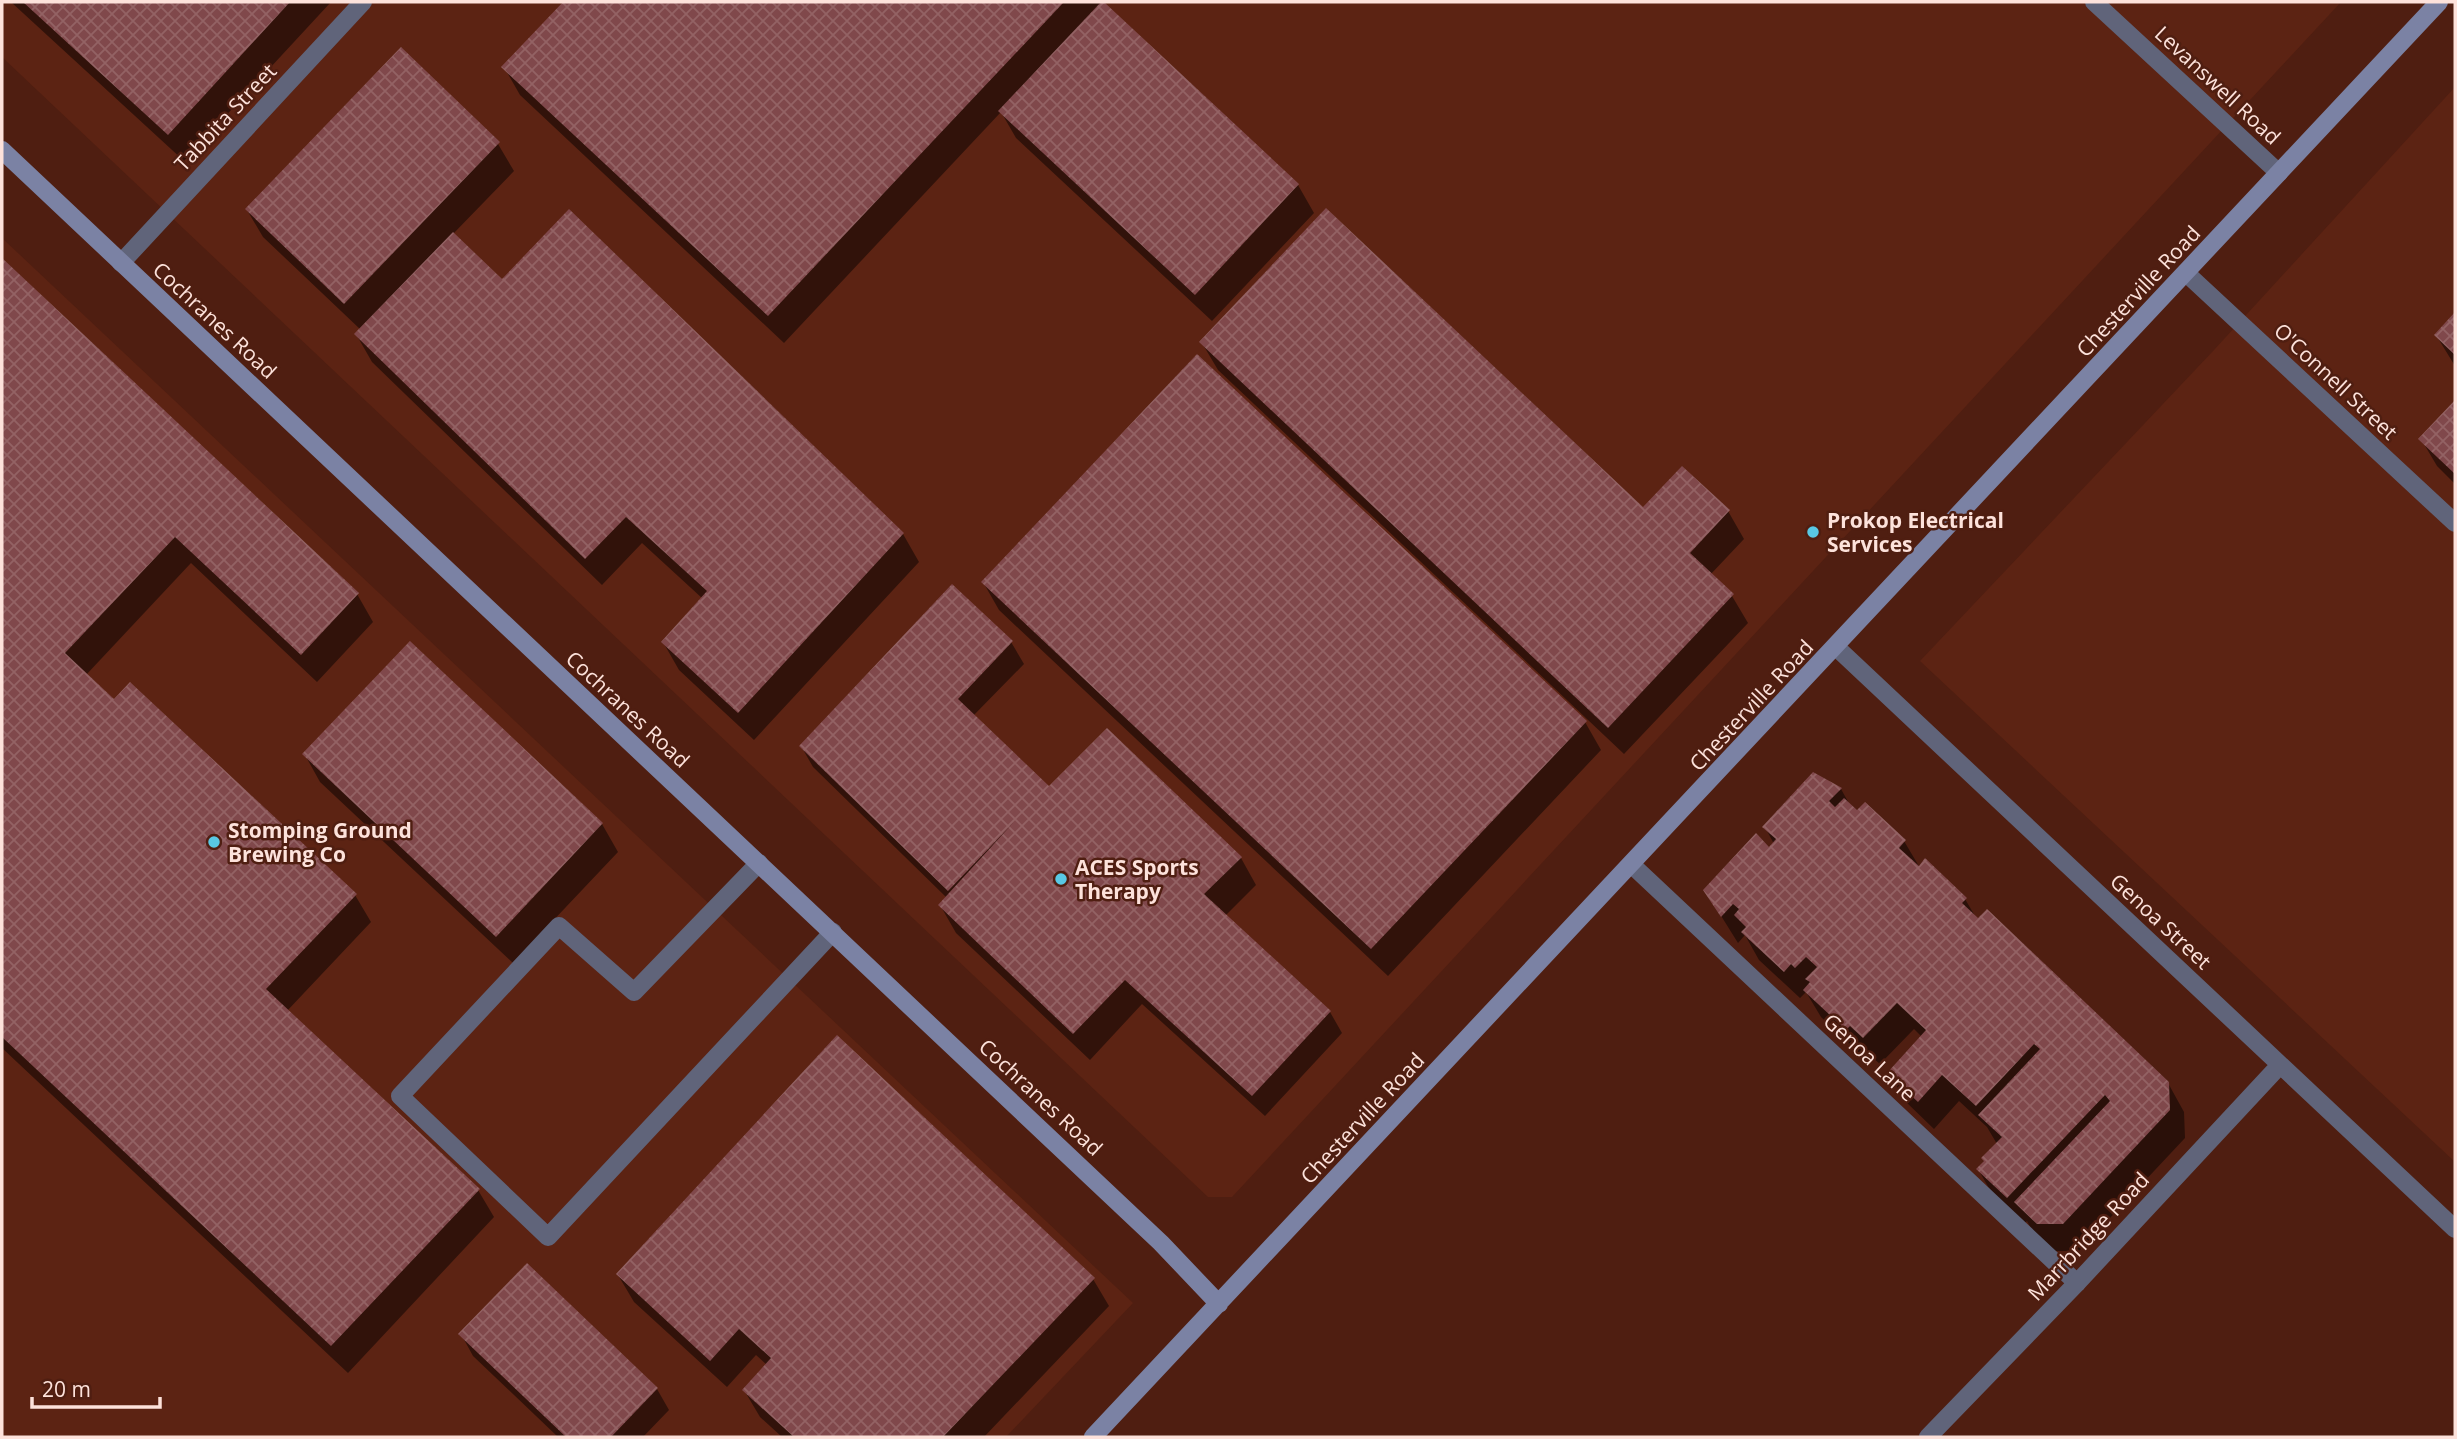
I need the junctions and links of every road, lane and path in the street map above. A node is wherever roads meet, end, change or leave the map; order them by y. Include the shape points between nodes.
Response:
1 (363, 2) edge
2 (2094, 2) edge
3 (2439, 2) edge
4 (2, 150) edge
5 (2279, 173) junction
6 (121, 263) junction
7 (2186, 273) junction
8 (2455, 523) edge
9 (1836, 647) junction
10 (759, 863) junction
11 (1632, 865) junction
12 (834, 932) junction
13 (2280, 1065) junction
14 (2455, 1229) edge
15 (2077, 1283) junction
16 (1219, 1304) junction
17 (1093, 1437) edge
18 (1927, 1437) edge

1 - 6 street, Tabbita Street
2 - 5 street, Levanswell Road
3 - 5 main road, Chesterville Road
4 - 6 main road, Cochranes Road
5 - 7 main road, Chesterville Road
6 - 10 main road, Cochranes Road
7 - 8 street, O'Connell Street
7 - 9 main road, Chesterville Road
9 - 11 main road, Chesterville Road
9 - 13 street, Genoa Street
10 - 12 main road, Cochranes Road
10 - 12 street via 634,992 559,926 400,1096 548,1237
11 - 15 street, Genoa Lane
11 - 16 main road, Chesterville Road
12 - 16 main road, Cochranes Road via 1161,1242
13 - 14 street, Genoa Street
13 - 15 street, Marrbridge Road
15 - 18 street, Marrbridge Road
16 - 17 main road, Chesterville Road

